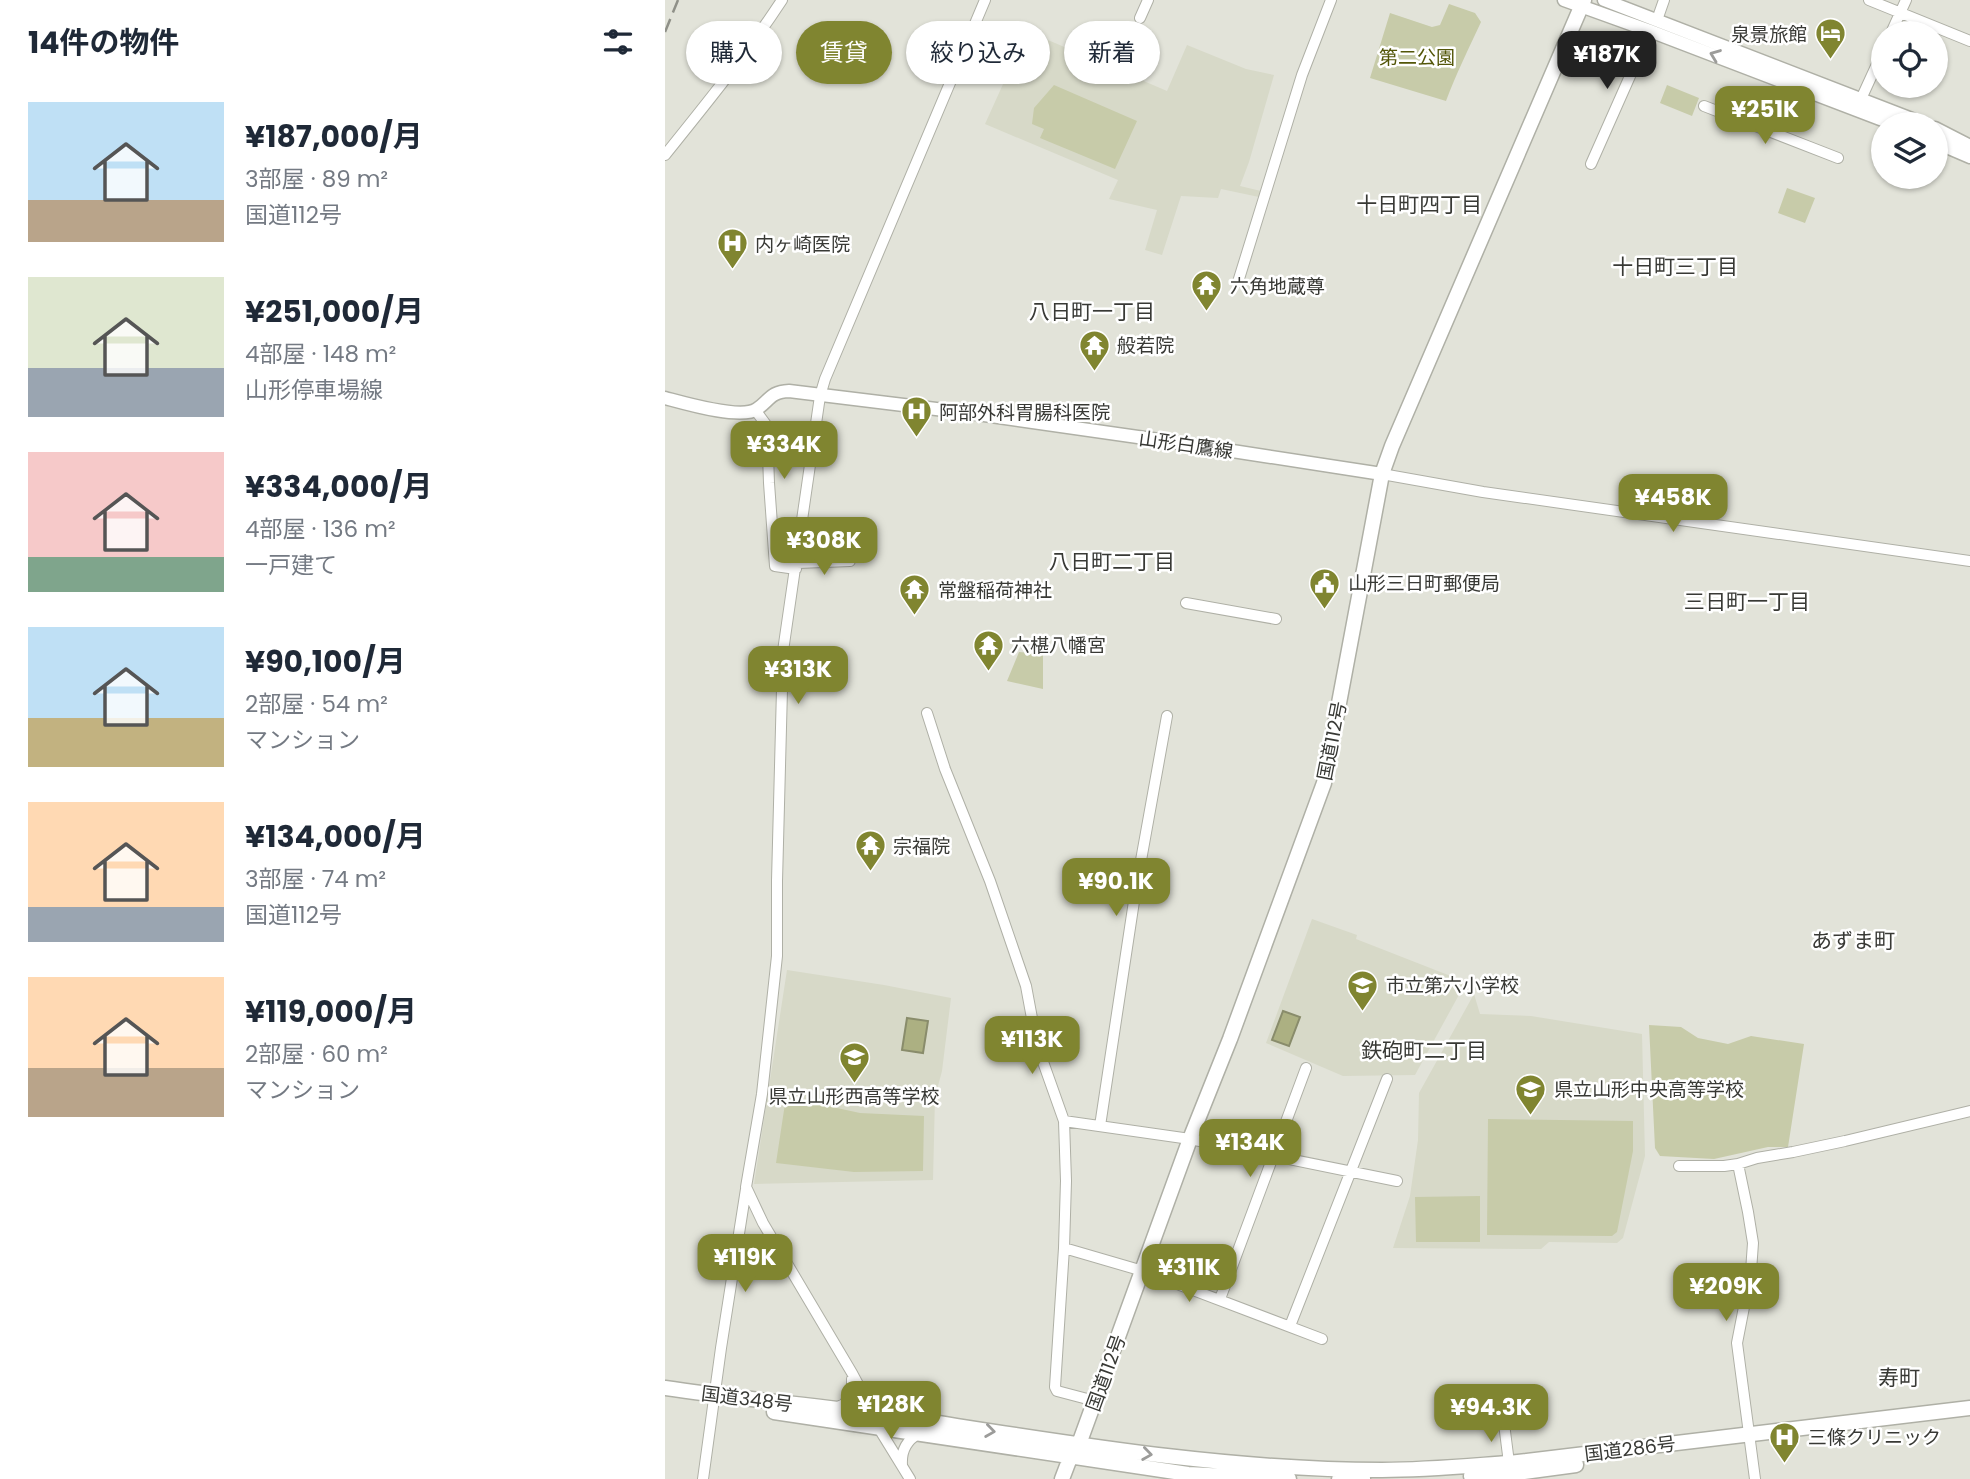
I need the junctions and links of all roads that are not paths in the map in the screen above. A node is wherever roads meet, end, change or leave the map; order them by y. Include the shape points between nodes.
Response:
1 (782, 0) edge
2 (985, 0) edge
3 (1148, 0) edge
4 (1331, 0) edge
5 (1564, 0) edge
6 (1604, 0) edge
7 (1664, 0) edge
8 (1869, 0) edge
9 (1906, 0) edge
10 (1583, 3) edge
11 (1900, 13) junction
12 (1140, 18) dead end
13 (1896, 21) edge
14 (1653, 25) junction
15 (1970, 41) edge
16 (1871, 77) edge
17 (1861, 99) junction
18 (1704, 106) dead end
19 (1895, 112) edge
20 (1871, 115) edge
21 (1948, 135) edge
22 (1970, 146) edge
23 (1948, 148) edge
24 (665, 155) edge
25 (1970, 157) edge
26 (1838, 158) dead end
27 (1591, 164) dead end
28 (1238, 282) dead end
29 (820, 396) junction
30 (665, 398) edge
31 (756, 411) junction
32 (1382, 474) junction
33 (850, 561) dead end
34 (1970, 561) edge
35 (797, 566) junction
36 (1186, 603) dead end
37 (1276, 618) dead end
38 (927, 713) dead end
39 (1167, 716) dead end
40 (1306, 1068) dead end
41 (1387, 1080) dead end
42 (1970, 1111) edge
43 (1064, 1121) junction
44 (1100, 1126) junction
45 (1190, 1139) junction
46 (1275, 1156) junction
47 (1738, 1164) junction
48 (1679, 1166) dead end
49 (1350, 1173) junction
50 (1397, 1181) dead end
51 (746, 1187) junction
52 (1064, 1248) junction
53 (1143, 1271) junction
54 (1220, 1299) junction
55 (1290, 1326) junction
56 (1322, 1339) dead end
57 (852, 1373) junction
58 (665, 1388) edge
59 (665, 1396) edge
60 (714, 1399) junction
61 (1501, 1400) dead end
62 (1095, 1401) junction
63 (1970, 1408) edge
64 (832, 1409) junction
65 (1970, 1416) edge
66 (876, 1420) junction
67 (919, 1433) junction
68 (1750, 1439) junction
69 (1079, 1444) junction
70 (1070, 1458) junction
71 (902, 1468) junction
72 (1513, 1468) junction
73 (1330, 1475) edge
74 (703, 1479) edge
75 (910, 1479) edge
76 (1062, 1479) edge
77 (1289, 1479) edge
78 (1755, 1479) edge

1 - 24 street via 723,85
2 - 29 street
3 - 12 street
4 - 28 street via 1302,75
5 - 10 main road
6 - 14 main road
7 - 14 street
8 - 11 street
9 - 11 street
10 - 14 main road
10 - 32 highway, 国道112号
11 - 13 street
11 - 15 street
14 - 17 main road
20 -> 14 main road
14 - 27 street
16 - 17 street
17 - 19 main road
18 - 26 street
21 - 22 main road
23 - 25 main road
29 - 31 main road, 山形白鷹線 via 778,393
29 - 32 main road, 山形白鷹線 via 977,414
29 - 35 street
30 - 31 main road via 735,414
31 - 35 street via 767,426 775,566
32 - 34 street
32 - 45 highway, 国道112号 via 1324,783
33 - 35 street
35 - 51 street via 783,651 777,956 764,1082
36 - 37 street
38 - 43 street via 1026,986 1042,1059
39 - 44 street
40 - 46 street
41 - 49 street
42 - 47 street
43 - 44 street
43 - 52 street
44 - 45 street
45 - 46 street
45 - 53 highway, 国道112号
46 - 49 street
46 - 54 street
47 - 48 street
47 - 68 street via 1753,1243 1737,1343
49 - 50 street
49 - 55 street
51 - 57 street
51 - 60 street
52 - 53 street
52 - 62 street via 1055,1387
53 - 54 street
53 - 62 highway, 国道112号
54 - 55 street
55 - 56 street
57 - 64 street via 852,1395
57 - 66 street
58 - 60 highway, 国道348号
59 - 60 highway, 国道348号
60 - 64 highway, 国道348号
60 - 66 highway, 国道348号
60 - 74 street
61 - 72 street
62 - 69 highway, 国道112号
63 - 68 highway, 国道286号
64 - 66 highway, 国道348号
65 - 68 highway, 国道286号
66 - 67 highway, 国道348号
66 -> 69 highway, 国道348号
66 - 71 street
67 - 70 highway, 国道348号
67 - 71 street via 905,1447
68 - 72 highway, 国道286号
68 - 78 street
69 - 70 highway, 国道112号
69 -> 73 highway, 国道286号
70 - 76 highway, 国道112号
70 - 77 highway via 1188,1474
71 - 75 street
72 - 73 highway, 国道286号

